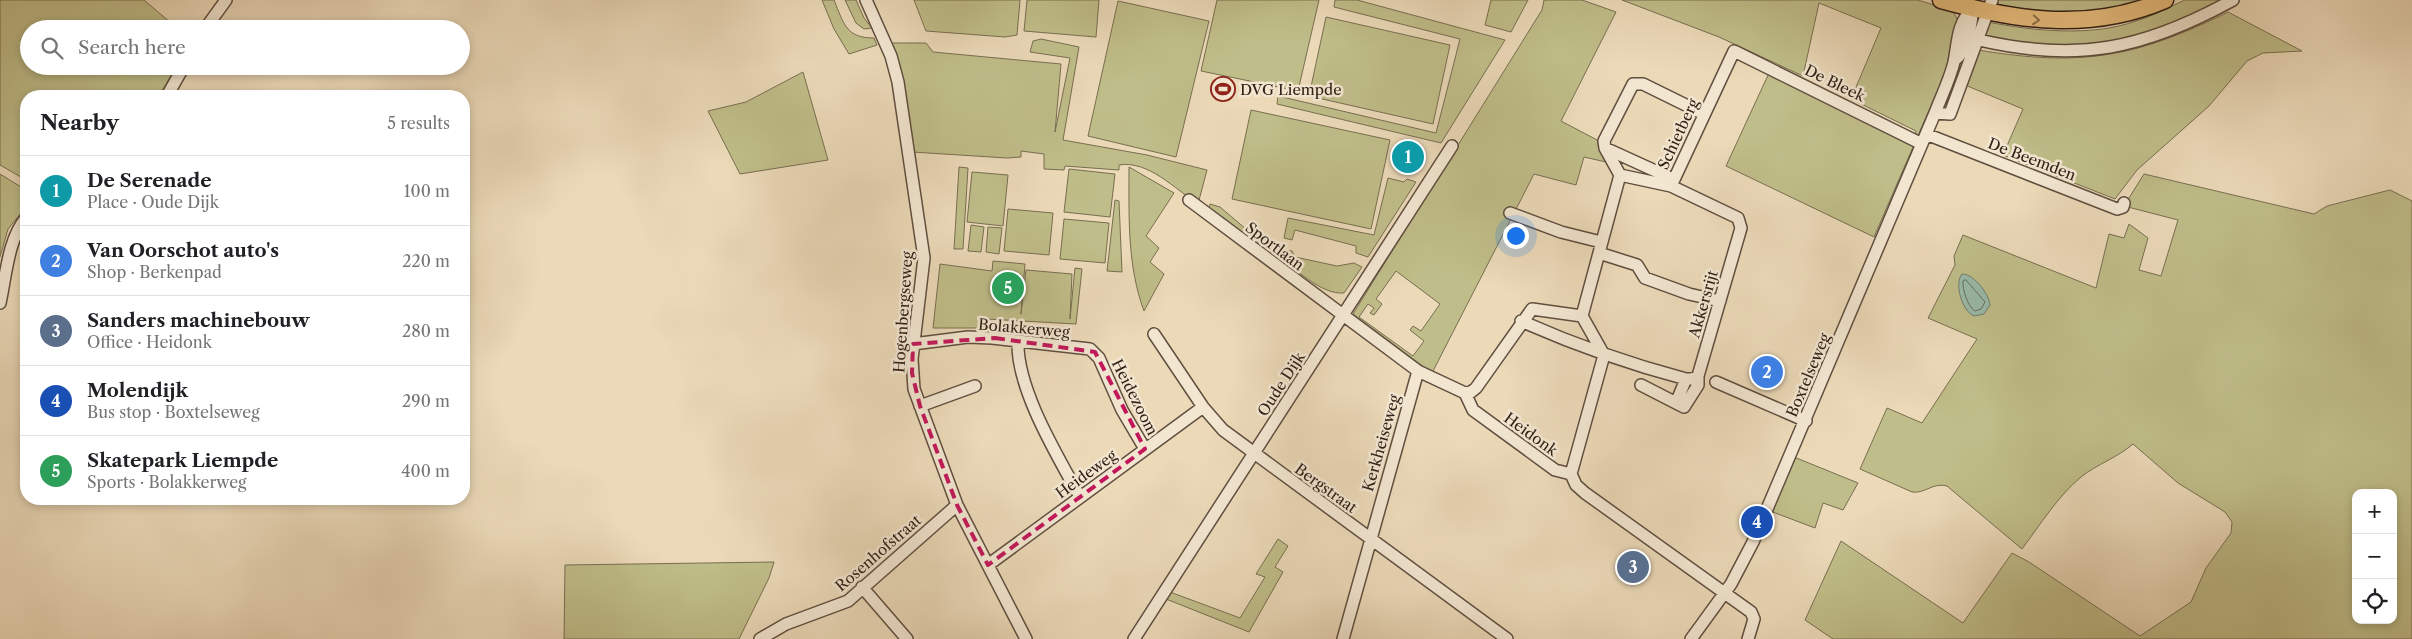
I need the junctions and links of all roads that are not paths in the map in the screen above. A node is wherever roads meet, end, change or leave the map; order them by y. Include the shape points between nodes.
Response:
1 (226, 0) edge
2 (866, 0) edge
3 (1941, 0) edge
4 (2165, 0) edge
5 (2233, 0) edge
6 (1984, 7) edge
7 (212, 20) edge
8 (1979, 40) junction
9 (1734, 52) joint
10 (179, 75) edge
11 (170, 90) edge
12 (1935, 113) junction
13 (1704, 114) junction
14 (1924, 139) junction
15 (1452, 146) dead end
16 (1605, 148) junction
17 (1620, 175) junction
18 (1672, 182) junction
19 (1188, 200) dead end
20 (2124, 203) dead end
21 (1510, 213) dead end
22 (20, 226) edge
23 (1600, 248) junction
24 (1720, 301) junction
25 (0, 303) edge
26 (1343, 316) junction
27 (1582, 316) junction
28 (1521, 321) junction
29 (1154, 334) dead end
30 (1018, 341) junction
31 (913, 344) junction
32 (1604, 355) junction
33 (1099, 358) joint
34 (1418, 370) junction
35 (1667, 374) junction
36 (1692, 377) junction
37 (1716, 382) dead end
38 (1641, 385) dead end
39 (975, 386) dead end
40 (1465, 393) junction
41 (1657, 394) junction
42 (920, 406) junction
43 (1203, 407) junction
44 (1806, 421) junction
45 (1145, 449) junction
46 (1254, 453) junction
47 (1570, 474) junction
48 (1080, 497) junction
49 (957, 506) junction
50 (1370, 539) junction
51 (988, 565) junction
52 (862, 587) junction
53 (1724, 594) junction
54 (773, 636) edge
55 (760, 639) edge
56 (907, 639) edge
57 (1026, 639) edge
58 (1134, 639) edge
59 (1343, 639) edge
60 (1507, 639) edge
61 (1691, 639) edge
62 (1748, 639) edge

1 - 7 street
2 - 31 street, Hogenbergseweg via 891,56 898,82 924,258
3 - 6 highway
6 -> 4 highway via 2022,18 2060,22 2122,15
5 - 8 street via 2160,35 2101,49 2069,52 2034,50
6 - 8 street
6 - 12 street, Boxtelseweg via 1960,56 1954,61
8 - 12 street via 1950,114
9 - 13 street, Schietberg
9 - 14 street, De Bleek
10 - 11 street
12 - 14 street, Boxtelseweg
13 - 16 street via 1643,84 1633,84 1604,141
13 - 18 street, Schietberg
14 - 20 street, De Beemden via 2117,209
14 - 44 street, Boxtelseweg
15 - 26 street, Oude Dijk
16 - 17 street
16 - 18 street
17 - 18 street, Schietberg
17 - 23 street
18 - 24 street, Akkersrijt via 1740,222
19 - 26 street, Sportlaan
21 - 23 street
22 - 25 street via 9,258
23 - 24 street via 1637,265 1645,278
23 - 27 street
24 - 36 street, Akkersrijt
26 - 34 street
26 - 46 street, Oude Dijk
27 - 28 street via 1538,308 1528,311
27 - 32 street
28 - 32 street
28 - 40 street via 1476,388
29 - 43 street, Bergstraat
30 - 31 street, Bolakkerweg via 968,337
30 - 33 street, Bolakkerweg via 1090,349
30 - 48 street via 1017,356 1026,386 1050,442
31 - 42 street, Hogenbergseweg via 912,373
32 - 35 street
32 - 47 street
33 - 45 street, Heidezoom via 1122,410
34 - 40 street
34 - 50 street, Kerkheiseweg
35 - 36 street
35 - 41 street
36 - 41 street, Akkersrijt via 1676,403
37 - 44 street
38 - 41 street
39 - 42 street
40 - 47 street, Heidonk via 1473,410 1555,470
42 - 49 street, Hogenbergseweg
43 - 45 street, Heideweg
43 - 46 street, Bergstraat via 1223,430
44 - 53 street, Boxtelseweg via 1753,542
45 - 48 street, Heideweg
46 - 50 street, Bergstraat
46 - 58 street, Oude Dijk
47 - 53 street, Heidonk via 1585,493
48 - 51 street, Heideweg
49 - 51 street, Hogenbergseweg
49 - 52 street, Rosenhofstraat
50 - 59 street, Kerkheiseweg
50 - 60 street, Bergstraat
51 - 57 street, Hogenbergseweg
52 - 54 street, Rosenhofstraat via 836,608
52 - 56 street
53 - 61 street, Boxtelseweg
53 - 62 street, Heidonk via 1751,612 1754,619
54 - 55 street, Rosenhofstraat

